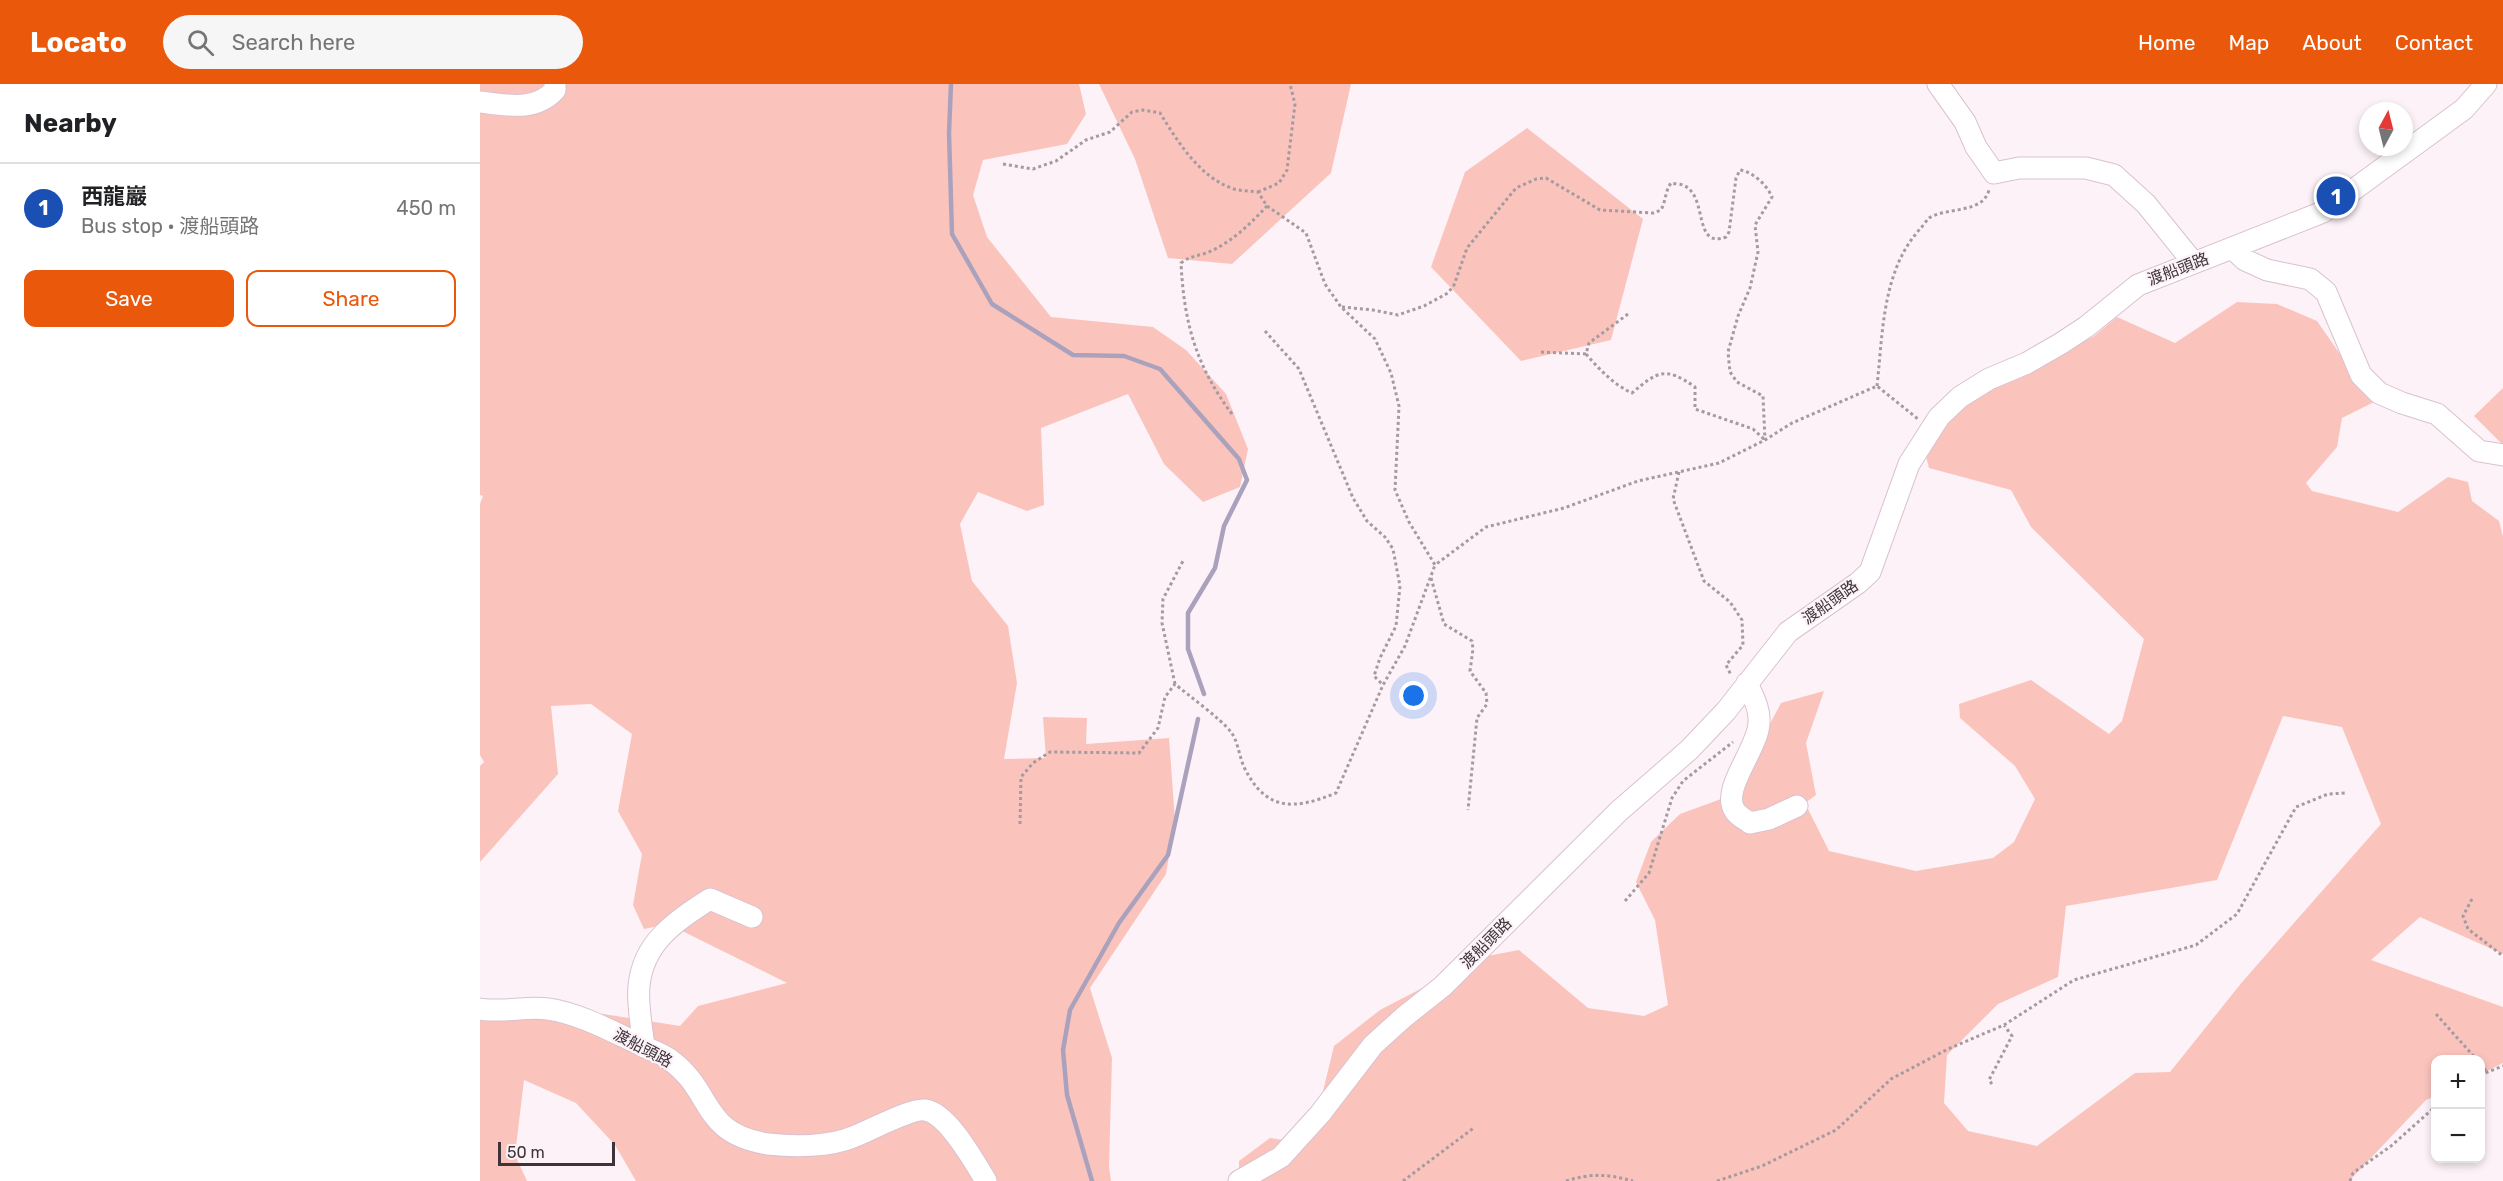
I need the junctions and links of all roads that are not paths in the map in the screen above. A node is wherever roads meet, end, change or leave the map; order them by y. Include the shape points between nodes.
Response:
1 (555, 84) edge
2 (1938, 84) edge
3 (2486, 84) edge
4 (480, 102) edge
5 (2232, 248) junction
6 (2193, 262) junction
7 (2503, 455) edge
8 (1743, 688) junction
9 (1797, 806) dead end
10 (752, 917) dead end
11 (481, 1006) edge
12 (644, 1047) junction
13 (986, 1181) edge
14 (1239, 1181) edge

1 - 4 street via 548,98 525,107
2 - 6 street via 1994,173 2019,168 2086,168 2114,175 2146,204
3 - 5 street, 渡船頭路 via 2464,109 2323,212
5 - 6 street, 渡船頭路
5 - 7 street via 2245,260 2267,270 2310,279 2326,292 2361,375 2379,393 2437,414 2479,451
6 - 8 street, 渡船頭路 via 2138,285 2060,344 1960,397 1939,417 1902,480 1870,572 1788,632
8 - 9 street via 1758,706 1759,724 1755,742 1732,787 1730,801 1735,812 1750,823
8 - 14 street, 渡船頭路 via 1689,750 1619,811 1443,986 1373,1045 1281,1157
10 - 12 street via 710,899 673,923 646,957 639,987
11 - 12 street, 渡船頭路 via 547,1009 582,1017
12 - 13 street, 渡船頭路 via 668,1058 688,1075 715,1119 735,1136 769,1144 814,1145 851,1138 924,1110 936,1114 954,1133

